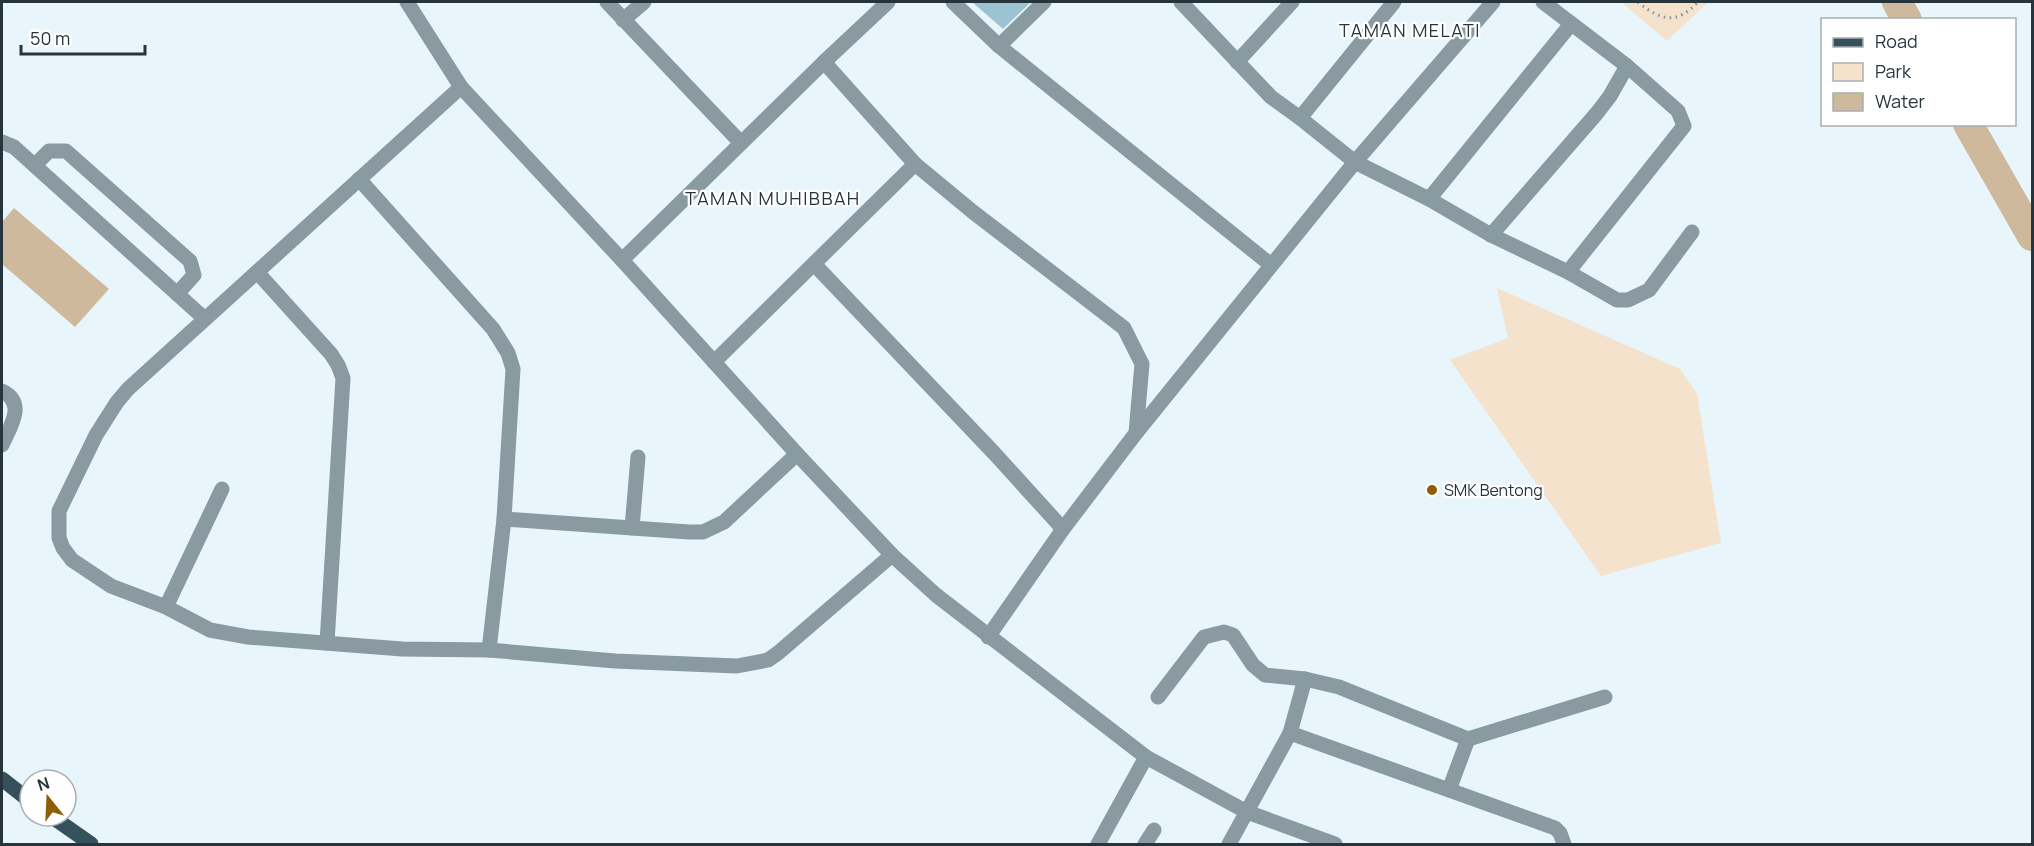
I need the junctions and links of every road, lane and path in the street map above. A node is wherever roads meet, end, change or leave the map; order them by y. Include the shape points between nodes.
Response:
1 (407, 2) edge
2 (607, 2) edge
3 (644, 2) edge
4 (888, 2) edge
5 (1044, 2) edge
6 (1292, 2) edge
7 (1394, 2) edge
8 (1493, 2) edge
9 (1543, 2) edge
10 (1638, 2) edge
11 (1698, 2) edge
12 (962, 4) edge
13 (1191, 5) edge
14 (623, 20) junction
15 (1571, 24) junction
16 (999, 46) junction
17 (824, 62) junction
18 (1237, 62) junction
19 (1627, 66) junction
20 (461, 87) junction
21 (1300, 118) junction
22 (2, 142) edge
23 (741, 143) junction
24 (1354, 162) junction
25 (915, 164) junction
26 (34, 165) junction
27 (359, 179) junction
28 (1429, 200) junction
29 (1692, 232) dead end
30 (1491, 235) junction
31 (622, 260) junction
32 (814, 264) junction
33 (1271, 265) junction
34 (257, 272) junction
35 (1568, 272) junction
36 (177, 294) junction
37 (205, 319) junction
38 (714, 362) junction
39 (2, 391) edge
40 (1136, 433) junction
41 (2, 445) edge
42 (797, 454) junction
43 (638, 457) dead end
44 (222, 489) dead end
45 (504, 519) junction
46 (632, 528) junction
47 (1063, 529) junction
48 (892, 555) junction
49 (166, 608) junction
50 (988, 637) junction
51 (327, 643) junction
52 (489, 650) junction
53 (1305, 679) junction
54 (1158, 697) dead end
55 (1605, 697) dead end
56 (1290, 733) junction
57 (1468, 739) junction
58 (1146, 757) junction
59 (2, 779) edge
60 (1449, 790) junction
61 (18, 792) edge
62 (1247, 812) junction
63 (68, 828) edge
64 (1154, 830) dead end
65 (91, 844) edge
66 (1098, 844) edge
67 (1145, 844) edge
68 (1229, 844) edge
69 (1335, 844) edge
70 (1564, 844) edge

1 - 20 street
2 - 14 street
3 - 14 street
4 - 17 street
5 - 16 street
6 - 18 street
7 - 21 street
8 - 24 street
9 - 15 street
10 - 11 path via 1661,17 1673,18
12 - 16 street
13 - 18 street
14 - 23 street
15 - 19 street
15 - 28 street
16 - 33 street
17 - 23 street
17 - 25 street
18 - 21 street via 1271,98
19 - 30 street via 1597,113
19 - 35 street via 1678,111 1684,126
20 - 27 street
20 - 31 street
21 - 24 street
22 - 26 street
23 - 31 street
24 - 28 street
24 - 33 street
25 - 32 street
25 - 40 street via 1124,328 1142,364
26 - 36 street
26 - 36 street via 49,151 66,151 189,261 194,275
27 - 34 street
27 - 45 street via 494,329 508,353 513,369
28 - 30 street
29 - 35 street via 1649,290 1628,300 1617,300
30 - 35 street
31 - 38 street
32 - 38 street
32 - 47 street
33 - 40 street
34 - 37 street
34 - 51 street via 332,354 343,378
36 - 37 street
37 - 49 street via 117,402 96,435 59,511 58,538 72,560 111,586
38 - 42 street
39 - 41 street via 14,402 16,417
40 - 47 street
42 - 46 street via 713,528 689,532
42 - 48 street
43 - 46 street
44 - 49 street
45 - 46 street
45 - 52 street
47 - 50 street
48 - 50 street
48 - 52 street via 786,646 768,660 756,663 737,666 615,661
49 - 51 street via 225,634
50 - 58 street
51 - 52 street
53 - 54 street via 1265,675 1253,665 1233,635 1224,632 1204,638
53 - 56 street
53 - 57 street via 1349,691
55 - 57 street
56 - 60 street
56 - 62 street
57 - 60 street
58 - 62 street
58 - 66 street
59 - 61 main road
60 - 70 street via 1555,828
62 - 68 street
62 - 69 street
63 - 65 main road
64 - 67 street

